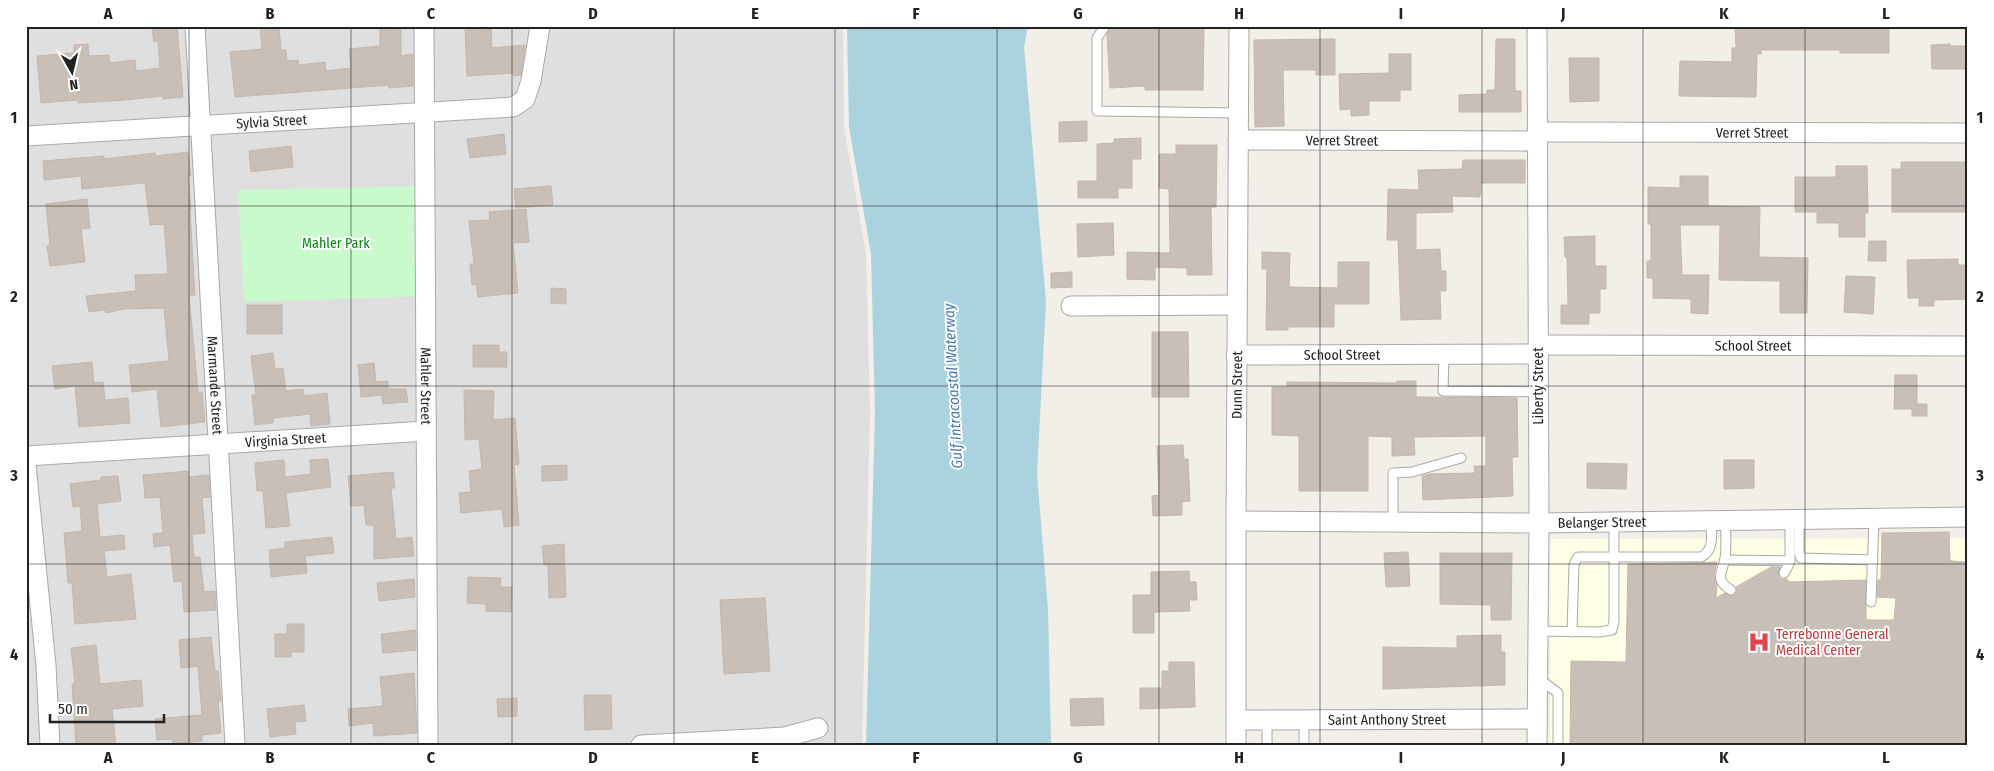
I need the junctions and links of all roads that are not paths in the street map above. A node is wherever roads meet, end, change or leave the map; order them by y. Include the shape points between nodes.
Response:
1 (196, 26) edge
2 (424, 26) edge
3 (540, 26) edge
4 (1105, 26) edge
5 (1239, 26) edge
6 (1537, 26) edge
7 (1238, 112) junction
8 (424, 114) junction
9 (201, 126) junction
10 (1968, 133) edge
11 (26, 136) edge
12 (1537, 136) junction
13 (1238, 140) junction
14 (1237, 305) junction
15 (1071, 306) dead end
16 (1968, 346) edge
17 (1538, 350) junction
18 (1236, 355) junction
19 (1444, 355) junction
20 (1538, 392) junction
21 (426, 431) junction
22 (218, 444) junction
23 (26, 456) edge
24 (1461, 458) dead end
25 (26, 465) edge
26 (1968, 517) edge
27 (1874, 518) junction
28 (1795, 519) junction
29 (1718, 520) junction
30 (1236, 521) junction
31 (1393, 522) junction
32 (1614, 522) junction
33 (1539, 524) junction
34 (1614, 557) junction
35 (1725, 560) junction
36 (1872, 560) junction
37 (1790, 561) junction
38 (1784, 572) dead end
39 (1731, 590) dead end
40 (1871, 602) dead end
41 (1538, 631) junction
42 (1572, 632) junction
43 (1537, 678) junction
44 (1537, 719) junction
45 (1236, 720) junction
46 (1267, 720) junction
47 (1304, 720) junction
48 (818, 728) dead end
49 (50, 745) edge
50 (235, 745) edge
51 (428, 745) edge
52 (641, 745) edge
53 (1236, 745) edge
54 (1267, 745) edge
55 (1304, 745) edge
56 (1537, 745) edge
57 (1558, 745) edge

1 - 9 street, Marmande Street
2 - 8 street, Mahler Street
3 - 8 street, Sylvia Street via 525,99 514,107 501,109
4 - 7 lane via 1097,38 1097,111
5 - 7 street, Dunn Street
6 - 12 street, Liberty Street
7 - 13 street, Dunn Street
8 - 9 street, Sylvia Street
8 - 21 street, Mahler Street
9 - 11 street, Sylvia Street
9 - 22 street, Marmande Street
10 - 12 street, Verret Street
12 - 13 street, Verret Street
12 - 17 street, Liberty Street
13 - 14 street, Dunn Street
14 - 15 street
14 - 18 street, Dunn Street
16 - 17 street, School Street
17 - 19 street, School Street
17 - 20 street, Liberty Street
18 - 19 street, School Street
18 - 30 street, Dunn Street
19 - 20 lane via 1443,390
20 - 33 street, Liberty Street
21 - 22 street, Virginia Street
21 - 51 street, Mahler Street
22 - 23 street, Virginia Street
22 - 50 street, Marmande Street
24 - 31 lane via 1412,472 1393,473
25 - 49 street via 46,665
26 - 27 street, Belanger Street
27 - 28 street, Belanger Street
27 - 36 lane
28 - 29 street, Belanger Street
28 - 36 lane via 1801,558
28 - 37 lane
29 - 32 street, Belanger Street
29 - 34 lane via 1710,547 1701,557
29 - 35 lane
30 - 31 street, Belanger Street
30 - 45 street, Dunn Street
31 - 33 street, Belanger Street
32 - 33 street, Belanger Street
32 - 34 lane
33 - 41 street, Liberty Street
34 - 42 lane via 1575,560
34 - 42 lane via 1612,630
35 - 37 lane
35 - 39 lane via 1720,573 1722,582
36 - 40 lane
37 - 38 lane
41 - 42 lane
41 - 43 street, Liberty Street
43 - 44 street, Liberty Street
43 - 57 lane via 1558,693
44 - 47 street, Saint Anthony Street
44 - 56 street, Liberty Street
45 - 46 street, Saint Anthony Street
45 - 53 street, Dunn Street
46 - 47 street, Saint Anthony Street
46 - 54 lane
47 - 55 lane
48 - 52 street via 786,737

